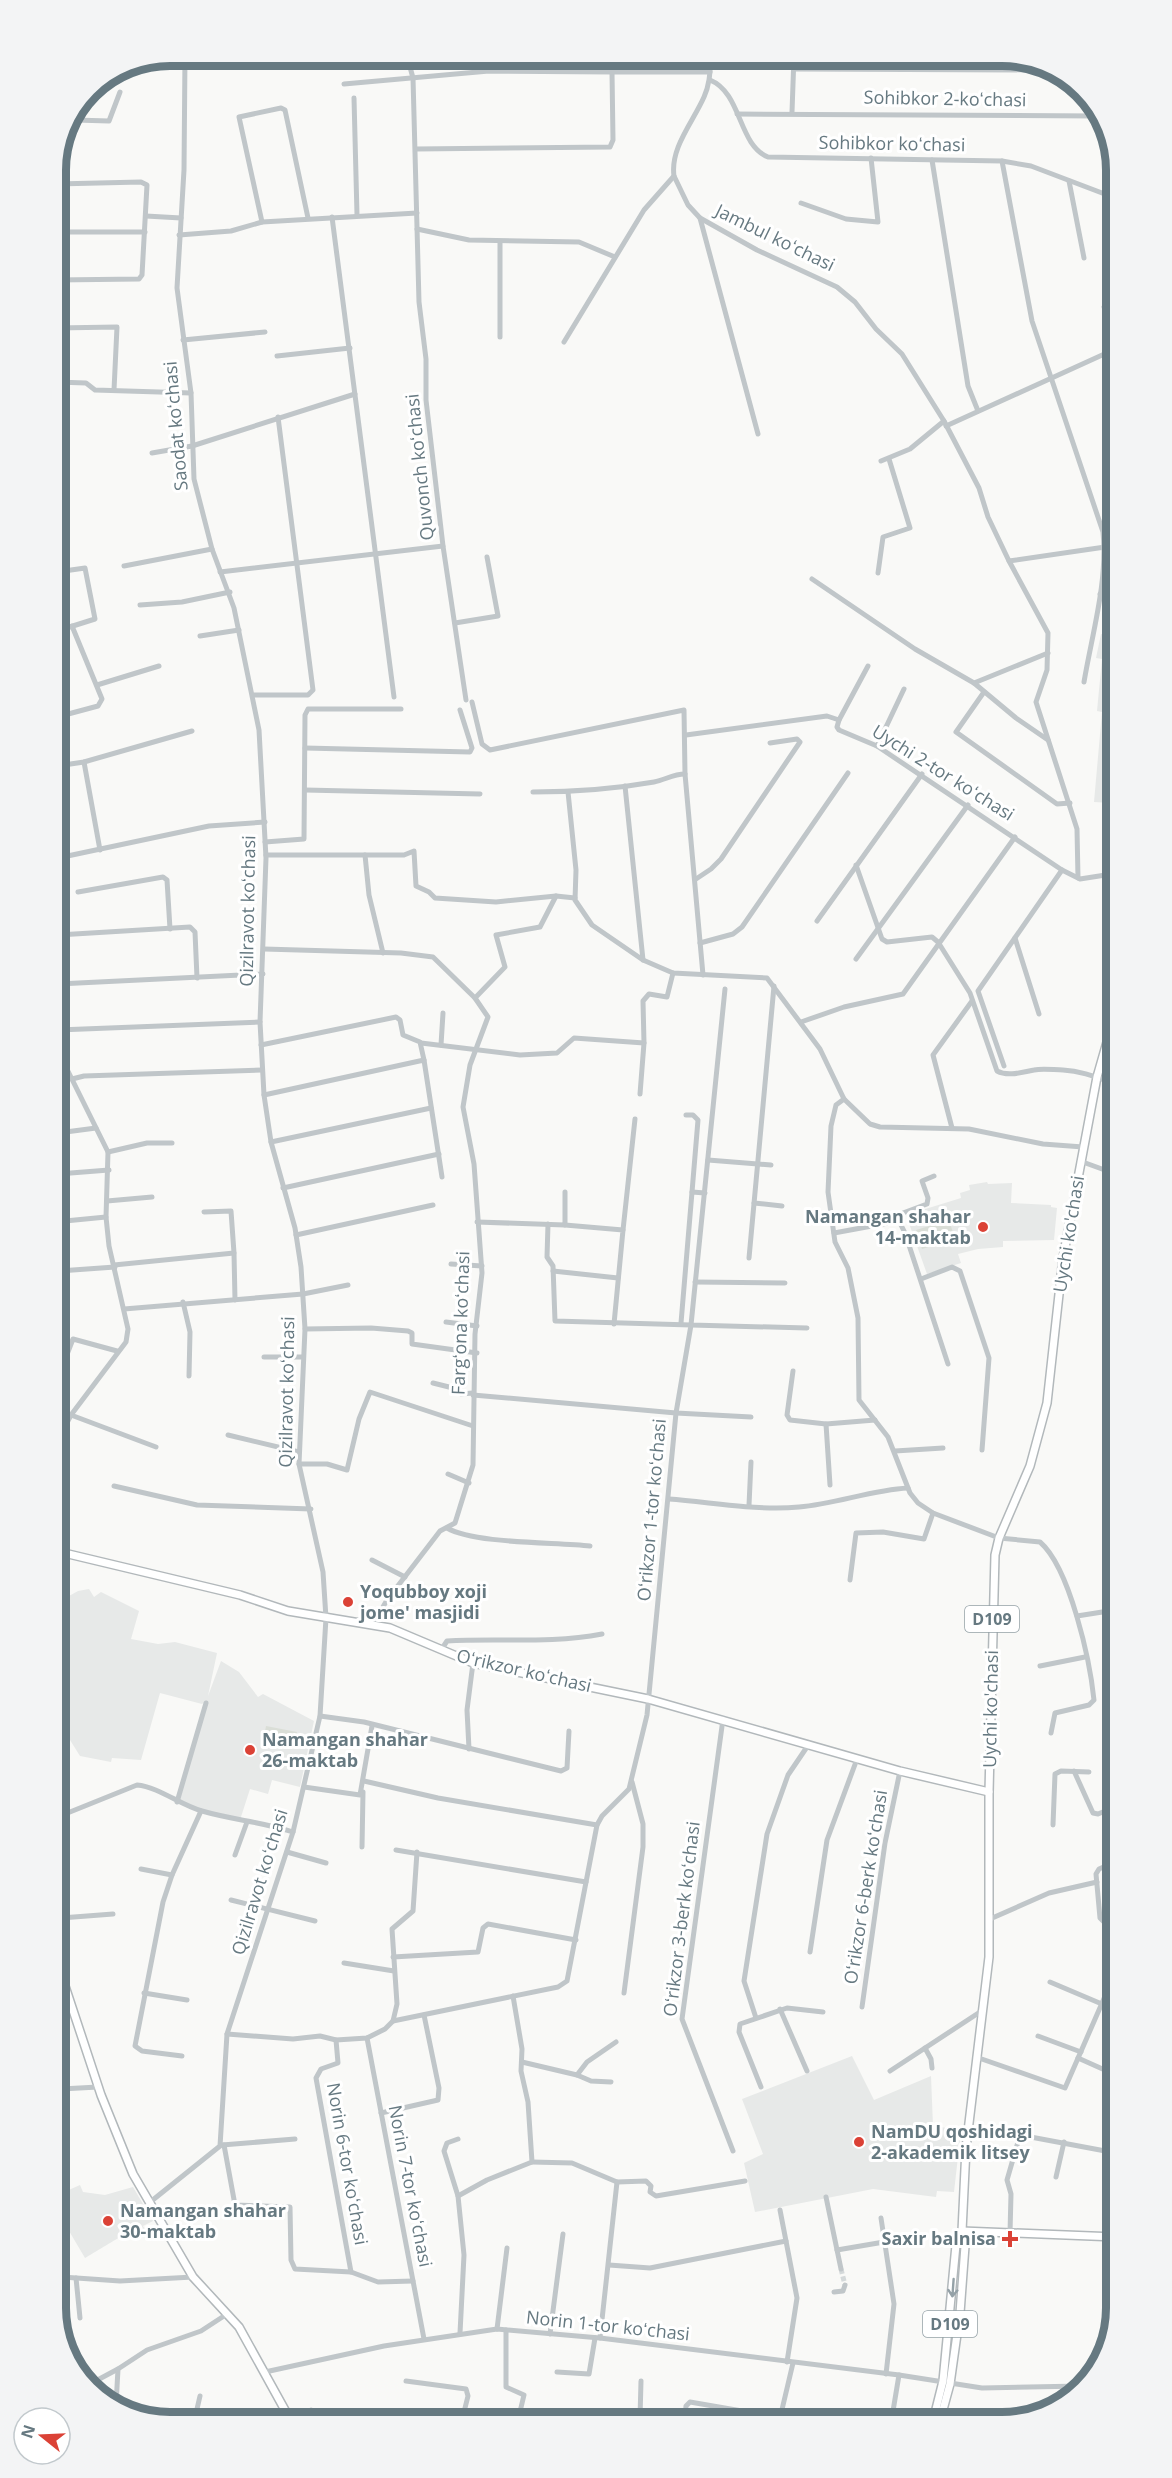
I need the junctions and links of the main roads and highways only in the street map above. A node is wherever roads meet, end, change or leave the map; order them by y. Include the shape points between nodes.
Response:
1 (1106, 1044) edge
2 (66, 1553) edge
3 (989, 1792) junction
4 (66, 1989) edge
5 (962, 2231) junction
6 (1106, 2237) edge
7 (946, 2382) junction
8 (286, 2412) edge
9 (936, 2412) edge
10 (942, 2412) edge

1 - 3 main road, Uychi ko'chasi / D109 via 1096,1077 1063,1258 1047,1403 1030,1466 999,1538 994,1571
2 - 3 main road, Oʻrikzor koʻchasi via 240,1595 288,1611 373,1624 410,1634 473,1663 648,1699 900,1771
3 - 5 main road, Uychi ko'chasi / D109 via 990,1918 966,2148
4 - 8 main road via 120,2146 149,2203 194,2277 239,2327
5 - 6 main road
5 - 7 main road, Uychi ko'chasi / D109 via 965,2246 960,2313
7 - 9 main road, Uychi ko'chasi / D109
7 - 10 main road, Uychi ko'chasi / D109

